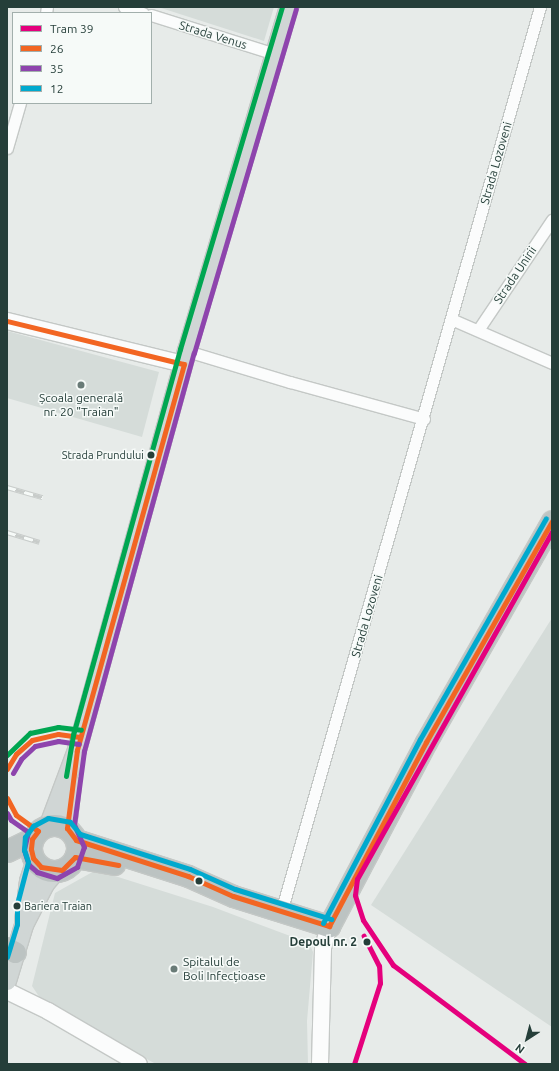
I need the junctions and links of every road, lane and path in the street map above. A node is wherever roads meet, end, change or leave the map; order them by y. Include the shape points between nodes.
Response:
1 (124, 7) edge
2 (289, 7) edge
3 (540, 7) edge
4 (140, 12) edge
5 (152, 15) edge
6 (275, 54) junction
7 (20, 104) edge
8 (7, 146) edge
9 (552, 220) edge
10 (451, 319) junction
11 (7, 321) edge
12 (478, 330) junction
13 (186, 357) junction
14 (552, 362) edge
15 (424, 419) junction
16 (552, 521) edge
17 (67, 838) junction
18 (7, 851) edge
19 (33, 853) junction
20 (56, 871) junction
21 (281, 912) junction
22 (24, 925) junction
23 (329, 926) junction
24 (11, 950) edge
25 (7, 981) edge
26 (7, 991) edge
27 (139, 1064) edge
28 (320, 1064) edge

1 - 4 street
2 - 6 main road
3 - 10 street, Strada Lozoveni
5 - 6 street, Strada Venus
6 - 13 main road
7 - 8 street
9 - 12 street, Strada Unirii
10 - 12 street
10 - 15 street, Strada Lozoveni
11 - 13 street
12 - 14 street
13 - 15 street via 290,382
13 - 17 main road via 77,750
15 - 21 street, Strada Lozoveni
16 - 23 highway via 426,742
17 - 19 highway via 38,831
17 - 20 highway via 68,867
17 - 21 highway via 105,861 192,888 233,896
18 - 19 highway
19 - 20 highway via 41,867
19 - 22 main road via 24,905
20 - 22 main road
21 - 23 highway
22 - 24 main road
23 - 28 street via 323,948
24 - 25 main road
26 - 27 street via 42,1007

